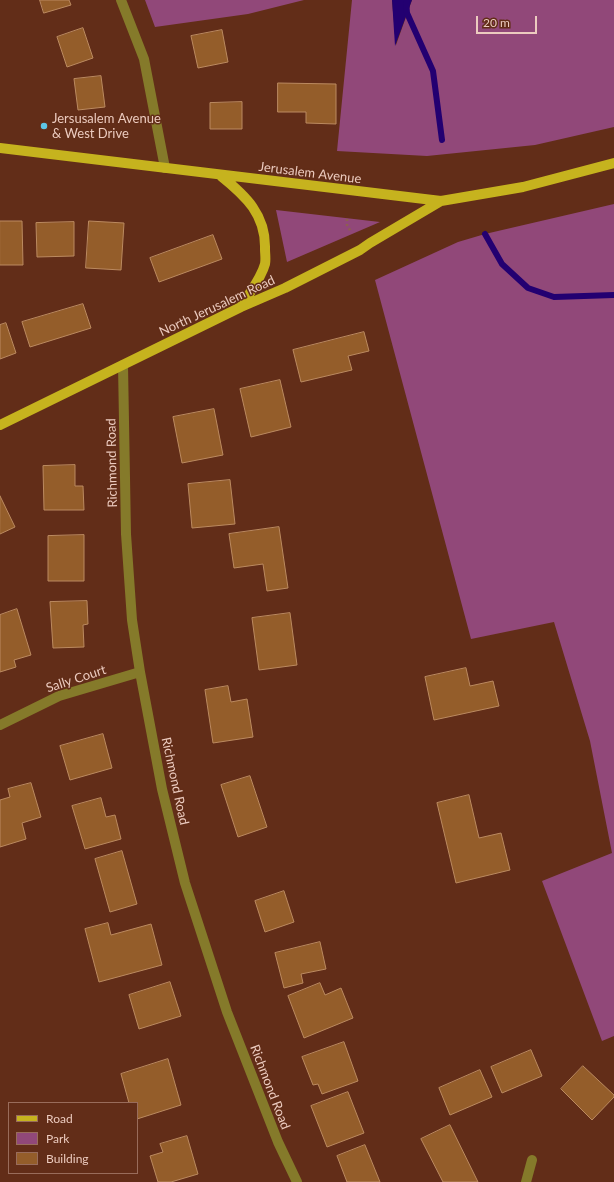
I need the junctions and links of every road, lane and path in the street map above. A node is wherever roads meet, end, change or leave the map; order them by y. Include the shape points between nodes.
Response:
1 (121, 0) edge
2 (0, 148) edge
3 (614, 163) edge
4 (165, 168) junction
5 (221, 176) junction
6 (441, 201) junction
7 (347, 219) dead end
8 (351, 232) dead end
9 (241, 307) junction
10 (124, 364) junction
11 (0, 425) edge
12 (140, 672) junction
13 (0, 725) edge
14 (532, 1160) dead end
15 (297, 1182) edge
16 (526, 1182) edge

1 - 4 street via 144,59
2 - 4 main road, Jerusalem Avenue
3 - 6 main road, Jerusalem Avenue via 524,187
4 - 5 main road, Jerusalem Avenue
5 - 6 main road, Jerusalem Avenue
5 - 9 main road via 255,210 262,223 265,237 265,263
6 - 9 main road, North Jerusalem Road via 360,250
7 - 8 path
9 - 10 main road, North Jerusalem Road
10 - 11 main road, North Jerusalem Road
10 - 12 street, Richmond Road via 126,534 132,620
12 - 13 street, Sally Court via 59,696
12 - 15 street, Richmond Road via 162,789 185,883 227,1012 278,1142
14 - 16 street

